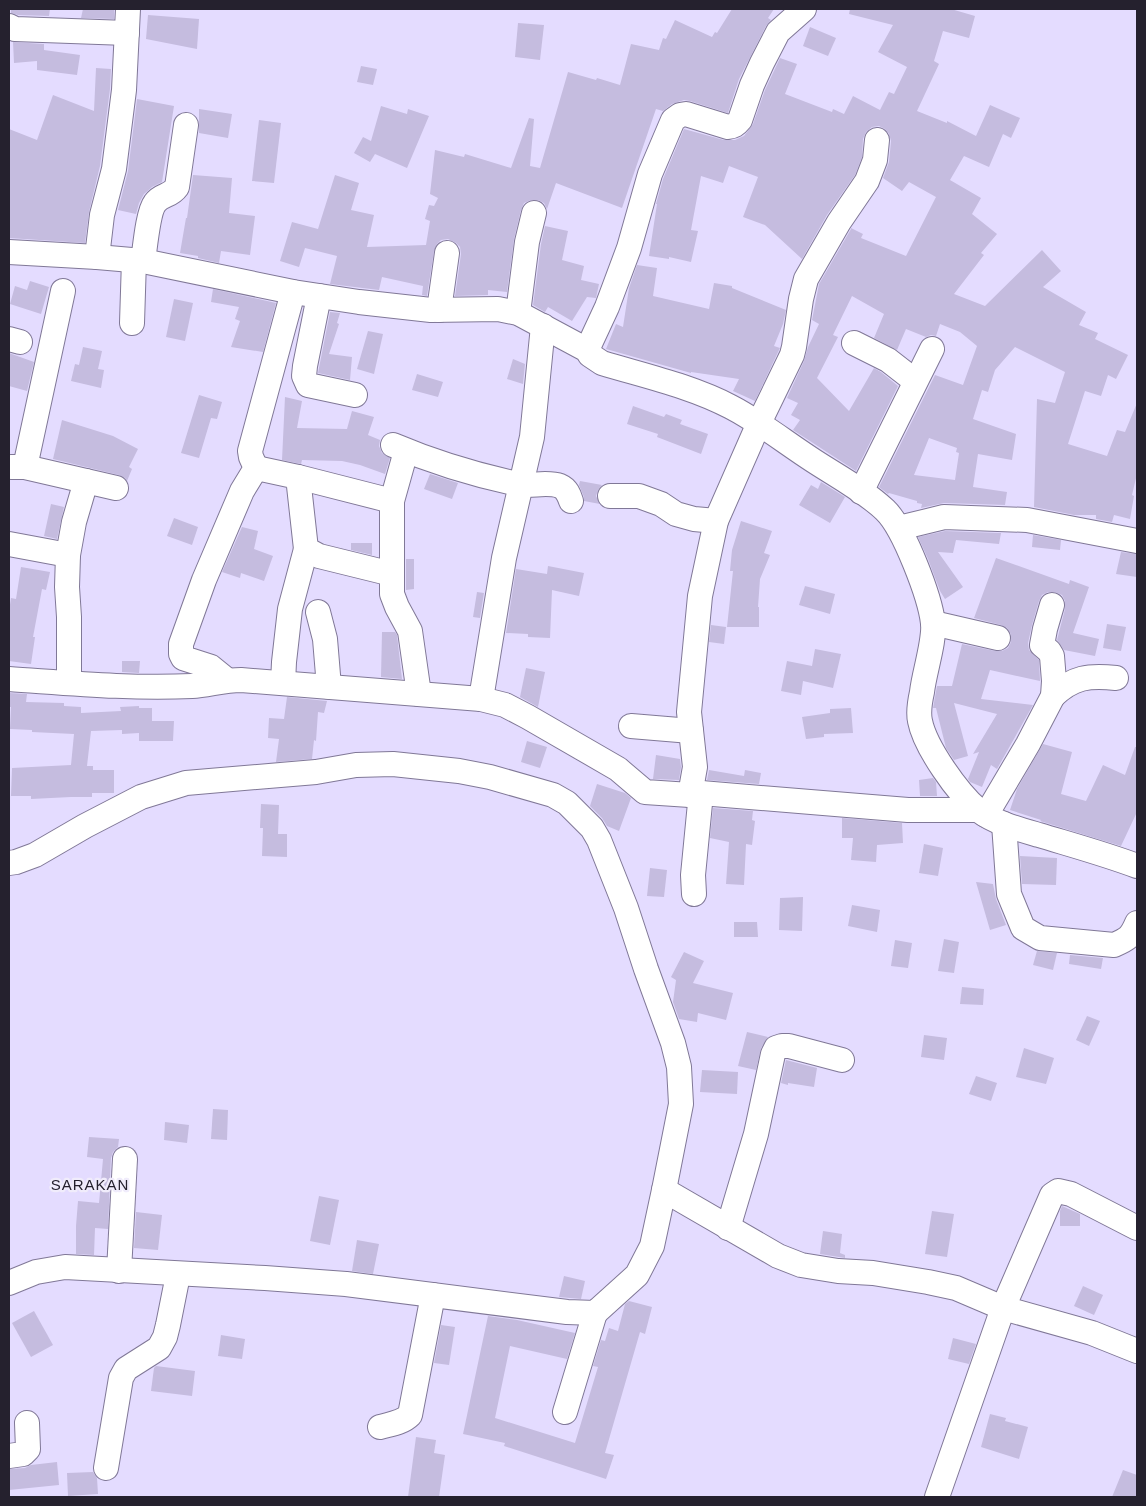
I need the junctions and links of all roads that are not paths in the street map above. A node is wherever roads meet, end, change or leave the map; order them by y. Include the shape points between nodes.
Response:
1 (128, 9) edge
2 (804, 9) edge
3 (9, 26) edge
4 (127, 33) junction
5 (186, 125) dead end
6 (877, 140) dead end
7 (534, 212) dead end
8 (9, 252) edge
9 (447, 253) dead end
10 (97, 257) junction
11 (139, 261) junction
12 (63, 291) dead end
13 (293, 292) junction
14 (319, 296) junction
15 (439, 310) junction
16 (518, 313) junction
17 (132, 323) dead end
18 (543, 326) junction
19 (854, 343) dead end
20 (932, 349) dead end
21 (587, 350) junction
22 (915, 381) junction
23 (355, 395) dead end
24 (759, 423) junction
25 (17, 467) edge
26 (256, 468) junction
27 (298, 477) junction
28 (86, 481) junction
29 (521, 485) junction
30 (116, 488) dead end
31 (861, 492) junction
32 (610, 496) dead end
33 (392, 501) junction
34 (571, 501) dead end
35 (716, 521) junction
36 (899, 528) junction
37 (1137, 541) edge
38 (9, 544) edge
39 (306, 549) junction
40 (68, 555) junction
41 (392, 574) junction
42 (1052, 605) dead end
43 (318, 612) dead end
44 (933, 623) junction
45 (998, 638) dead end
46 (1116, 678) dead end
47 (9, 679) edge
48 (227, 680) junction
49 (69, 683) junction
50 (283, 683) junction
51 (328, 686) junction
52 (419, 694) junction
53 (1053, 696) junction
54 (481, 699) junction
55 (631, 726) dead end
56 (691, 731) junction
57 (696, 794) junction
58 (990, 816) junction
59 (9, 863) edge
60 (1137, 866) edge
61 (694, 894) dead end
62 (1137, 923) edge
63 (842, 1060) dead end
64 (126, 1159) dead end
65 (664, 1190) junction
66 (728, 1228) junction
67 (1137, 1228) edge
68 (118, 1271) junction
69 (178, 1275) junction
70 (9, 1282) edge
71 (433, 1294) junction
72 (1002, 1308) junction
73 (595, 1313) junction
74 (1137, 1351) edge
75 (565, 1412) dead end
76 (27, 1424) dead end
77 (380, 1427) dead end
78 (9, 1456) edge
79 (106, 1468) dead end
80 (937, 1497) edge

1 - 4 street
2 - 21 street via 778,32 752,84 737,124 728,127 686,114 673,120 650,174 629,248 607,307
3 - 4 street via 15,29
4 - 10 street via 114,170 102,215
5 - 11 street via 177,187 173,193 154,203
6 - 24 street via 875,160 867,181 838,222 806,279 792,355
7 - 16 street
8 - 10 street
9 - 15 street
10 - 11 street
11 - 13 street
11 - 17 street
12 - 25 street
13 - 14 street
13 - 26 street via 250,451
14 - 15 street
14 - 23 street via 304,376 308,385
15 - 16 street via 498,309
16 - 18 street
18 - 21 street
18 - 29 street via 532,437
19 - 22 street via 888,360
20 - 22 street
21 - 24 street via 602,363 702,393
22 - 31 street
24 - 31 street
24 - 35 street
25 - 28 street
26 - 27 street
26 - 48 street via 242,491 204,580 181,644 183,658 211,667
27 - 33 street
27 - 39 street
28 - 30 street
28 - 40 street
29 - 33 street via 399,448
29 - 34 street via 560,486
29 - 54 street via 504,558
31 - 36 street via 885,510
32 - 35 street via 639,496 676,514
33 - 41 street
35 - 56 street via 700,596 689,712
36 - 37 street via 944,517 1027,520
36 - 44 street via 927,595
38 - 40 street
39 - 41 street via 319,556
39 - 50 street via 290,610
40 - 49 street
41 - 52 street via 396,607 410,631
42 - 53 street via 1042,645 1052,656
43 - 51 street via 325,639
44 - 45 street
44 - 58 street via 919,718 923,731 954,783
46 - 53 street via 1096,676 1074,680
47 - 49 street
48 - 49 street via 192,686
48 - 50 street
50 - 51 street
51 - 52 street
52 - 54 street
53 - 58 street
54 - 57 street via 505,705 528,717 618,769 645,792
55 - 56 street
56 - 57 street
57 - 58 street
57 - 61 street
58 - 60 street
58 - 62 street via 1010,894 1023,928 1040,938 1114,945 1132,934
59 - 65 street via 35,856 142,797 186,783 393,764 460,771 553,795 592,828 599,840 673,1043 679,1067 681,1104
63 - 66 street via 789,1046 776,1048 756,1134
64 - 68 street
65 - 66 street
65 - 73 street via 652,1246 637,1275
66 - 72 street via 801,1265 928,1282 956,1288
67 - 72 street via 1071,1194 1058,1191 1052,1195
68 - 69 street
68 - 70 street via 50,1269
69 - 71 street via 265,1278
69 - 79 street via 160,1348 126,1369 121,1378
71 - 73 street
71 - 77 street via 410,1415
72 - 74 street via 1092,1333
72 - 80 street
73 - 75 street
76 - 78 street via 28,1449 23,1454

